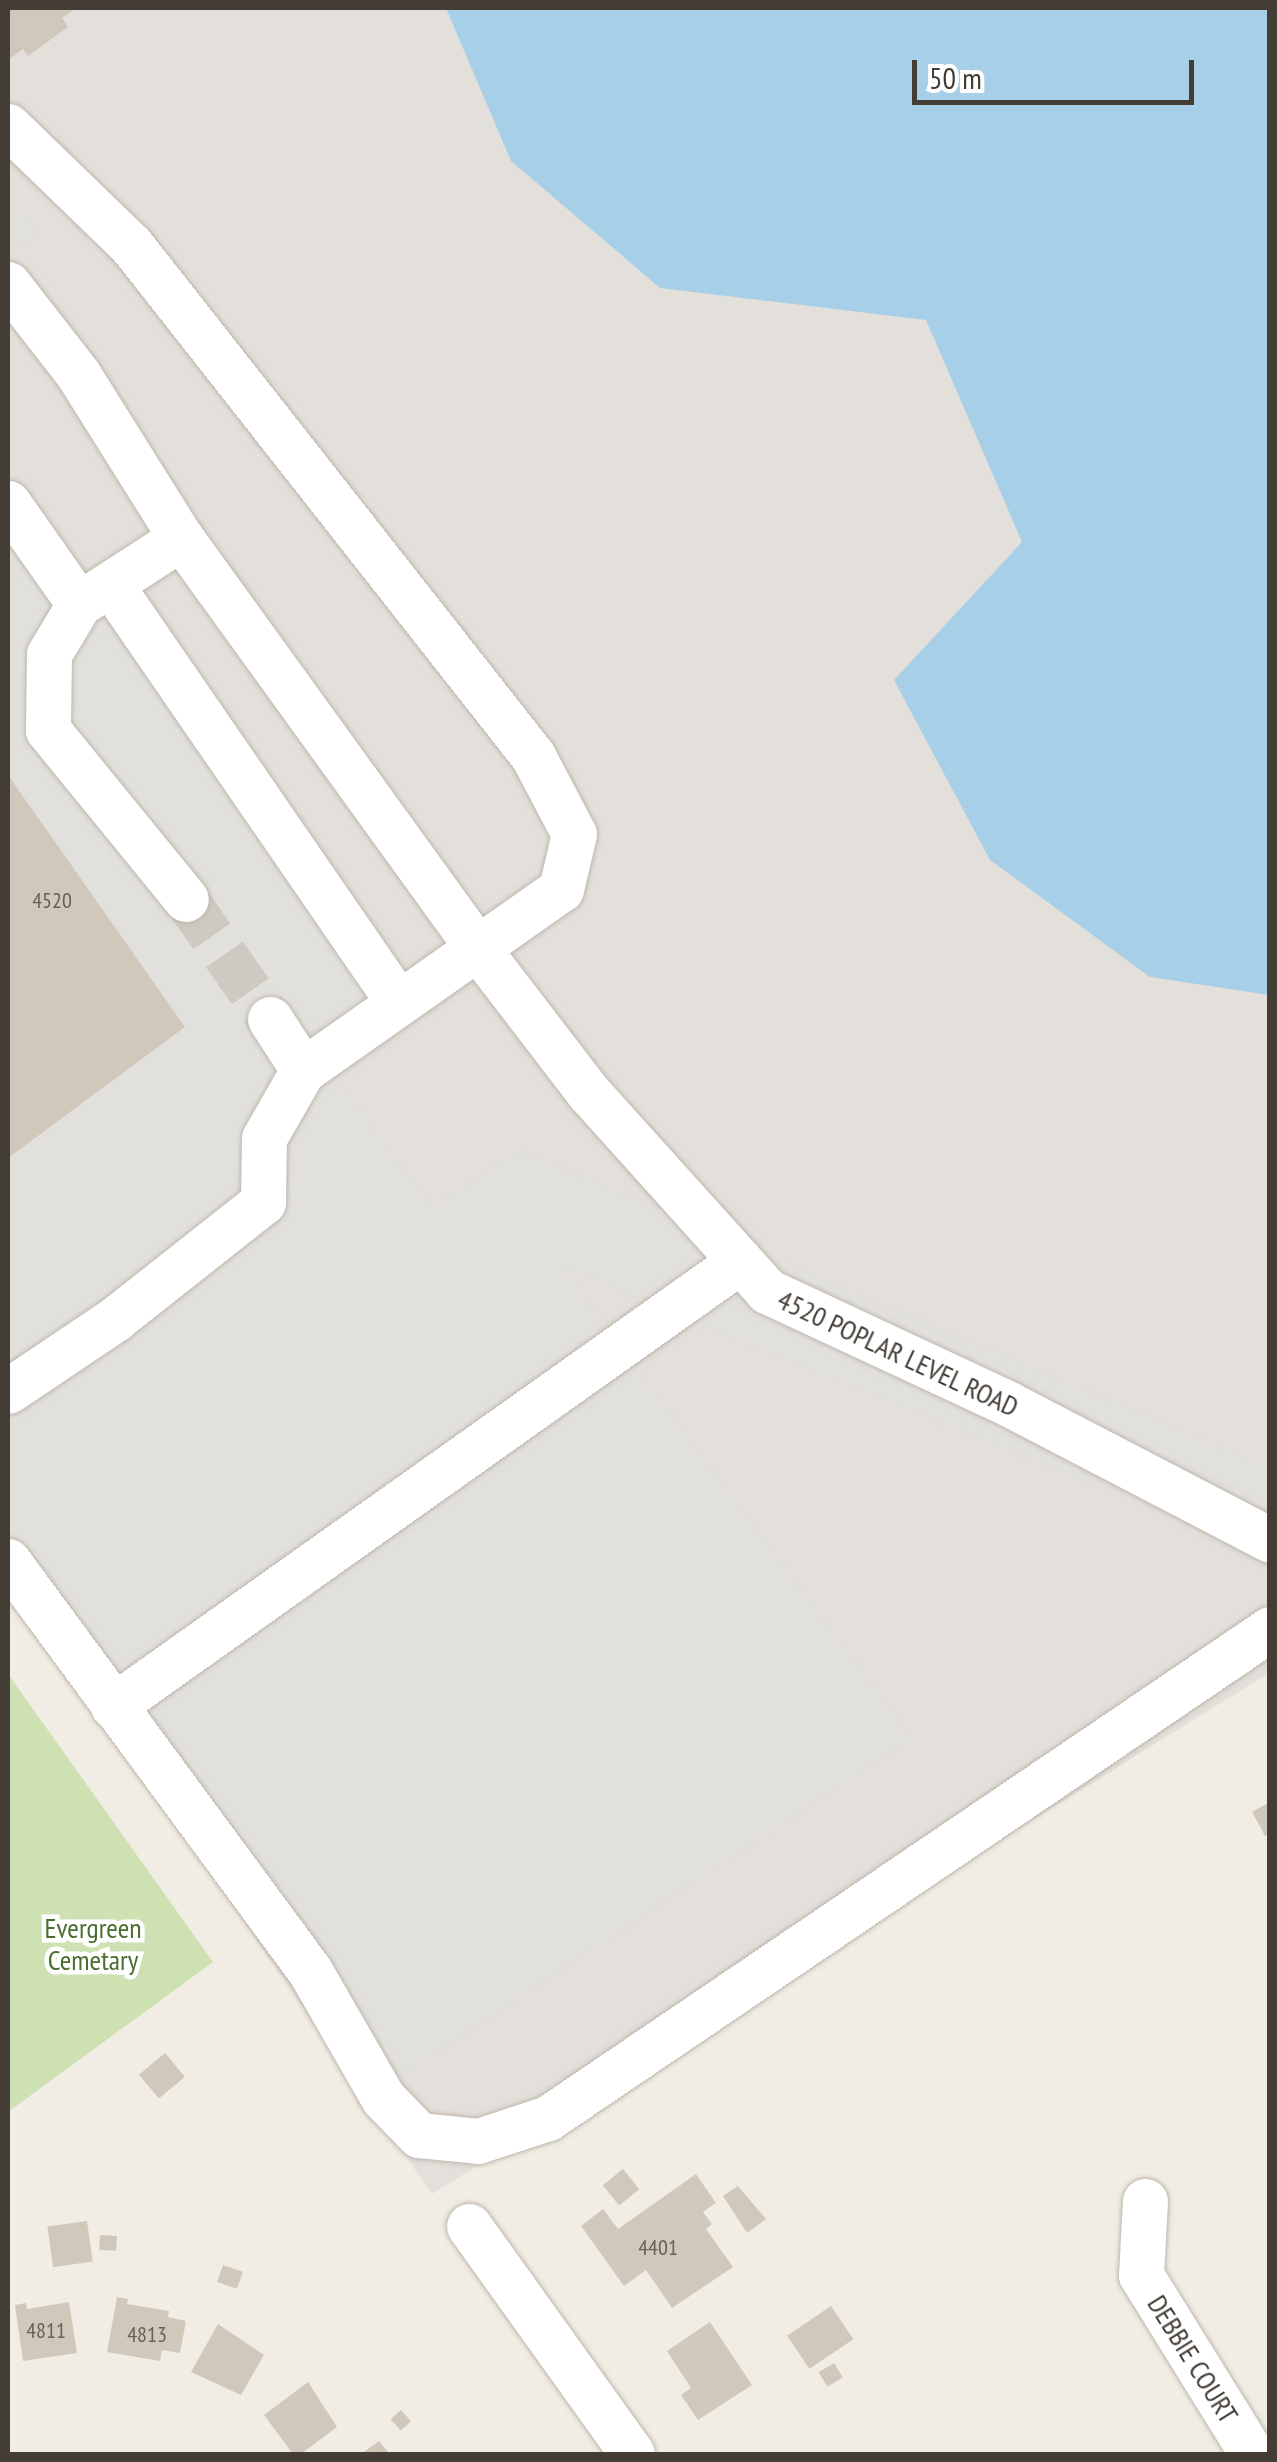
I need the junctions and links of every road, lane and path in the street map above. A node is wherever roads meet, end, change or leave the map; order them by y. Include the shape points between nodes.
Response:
1 (8, 126) edge
2 (8, 284) edge
3 (8, 503) edge
4 (181, 538) junction
5 (95, 595) junction
6 (186, 900) tunnel mouth
7 (476, 946) junction
8 (398, 1002) junction
9 (270, 1020) tunnel mouth
10 (303, 1070) junction
11 (740, 1261) junction
12 (8, 1391) edge
13 (1270, 1540) edge
14 (8, 1561) edge
15 (1270, 1630) edge
16 (113, 1706) junction
17 (1145, 2200) dead end
18 (469, 2226) dead end
19 (632, 2454) edge
20 (1252, 2454) edge

1 - 7 street via 131,245 533,756 574,834 561,889
2 - 4 street, 4520 POPLAR LEVEL ROAD via 78,374
3 - 5 street
4 - 5 street
4 - 7 street, 4520 POPLAR LEVEL ROAD
5 - 6 street via 49,654 48,730
5 - 8 street
7 - 8 street
7 - 11 street, 4520 POPLAR LEVEL ROAD via 588,1092
8 - 10 street
9 - 10 street
10 - 12 street via 264,1138 262,1202 115,1319
11 - 13 street, 4520 POPLAR LEVEL ROAD via 767,1292 1009,1404
11 - 16 street
14 - 16 street
15 - 16 street via 548,2118 478,2141 419,2135 383,2098 310,1971
17 - 20 street, DEBBIE COURT via 1141,2275
18 - 19 street

